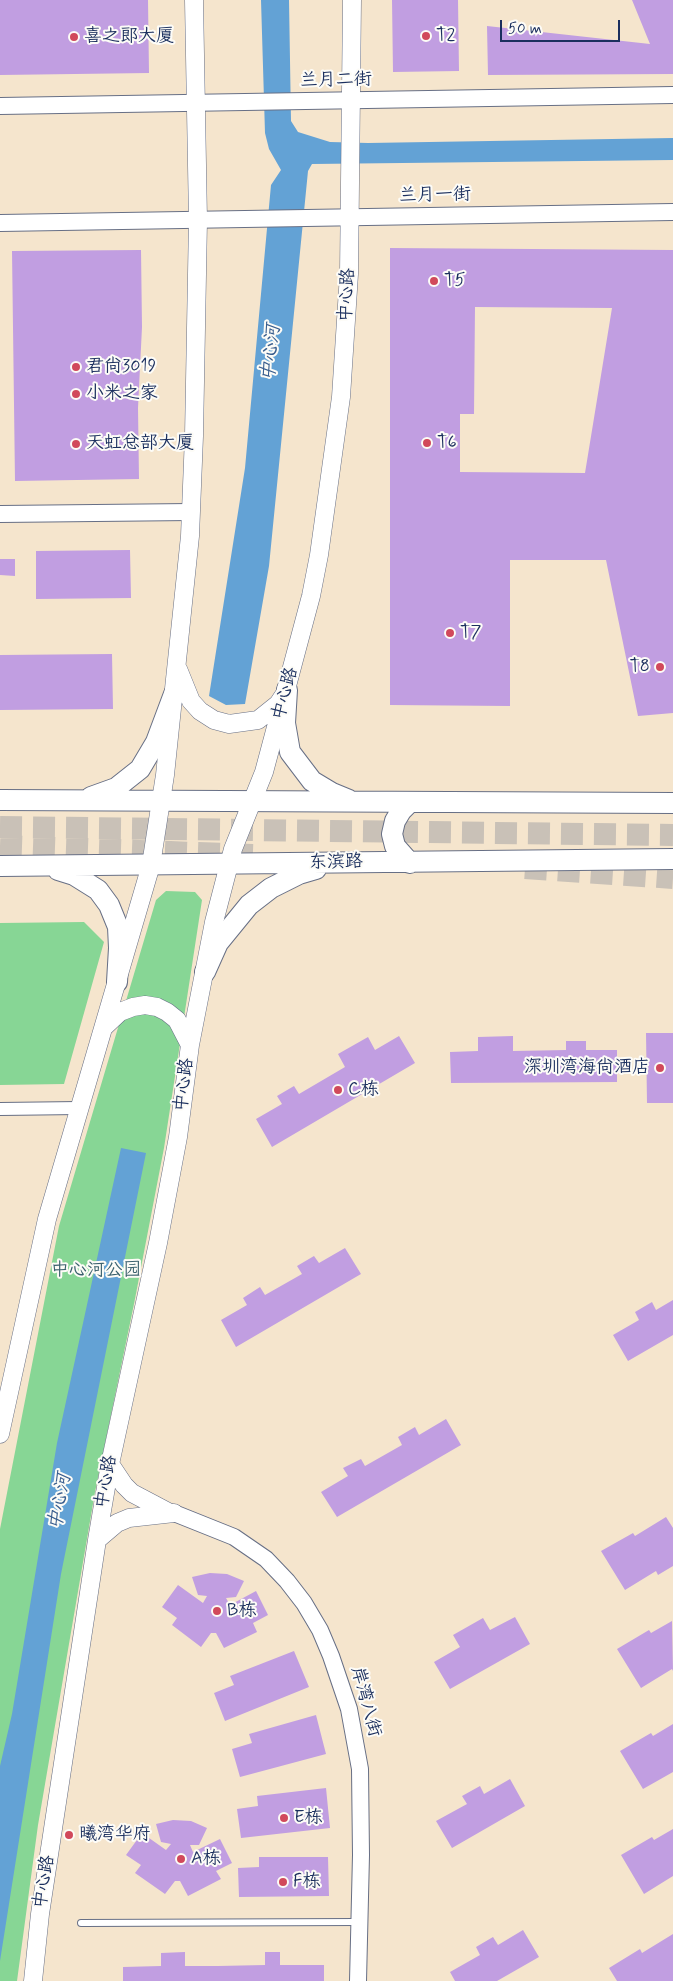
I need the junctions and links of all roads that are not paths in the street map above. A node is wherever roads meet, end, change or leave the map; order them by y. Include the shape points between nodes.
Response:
1 (194, 0) edge
2 (352, 0) edge
3 (673, 95) edge
4 (352, 100) junction
5 (196, 103) junction
6 (0, 106) edge
7 (673, 212) edge
8 (351, 217) junction
9 (198, 220) junction
10 (0, 223) edge
11 (191, 512) junction
12 (0, 514) edge
13 (176, 664) junction
14 (287, 690) junction
15 (174, 694) junction
16 (0, 800) edge
17 (71, 801) junction
18 (161, 803) junction
19 (252, 803) junction
20 (356, 803) junction
21 (409, 803) junction
22 (673, 803) edge
23 (673, 859) edge
24 (410, 862) junction
25 (334, 863) junction
26 (228, 865) junction
27 (0, 866) edge
28 (44, 866) junction
29 (150, 866) junction
30 (205, 972) junction
31 (117, 982) junction
32 (102, 1030) junction
33 (190, 1045) junction
34 (79, 1108) junction
35 (0, 1109) edge
36 (0, 1434) edge
37 (110, 1464) junction
38 (174, 1513) junction
39 (97, 1540) junction
40 (360, 1922) junction
41 (81, 1923) dead end
42 (33, 1981) edge
43 (358, 1981) edge

1 - 5 main road
2 - 4 main road
3 - 4 street, 兰月二街
4 - 5 street, 兰月二街
4 - 8 main road, 中心路
5 - 6 street, 兰月二街
5 - 9 main road
7 - 8 street, 兰月一街
8 - 9 street, 兰月一街
8 - 14 main road, 中心路 via 337,434 316,574
9 - 10 street, 兰月一街
9 - 11 main road
11 - 12 street
11 - 13 main road
13 - 14 main road via 191,701 214,720 229,724 258,720 278,704
13 - 15 main road
14 - 19 main road, 中心路
14 - 20 main road via 285,723 290,752 312,781
15 - 17 main road via 156,742 140,769 116,788
15 - 18 main road
16 - 17 main road
17 - 18 main road
18 - 19 main road
18 - 29 main road
19 - 20 main road
19 - 26 main road, 中心路
20 - 21 main road
21 - 22 main road
21 - 24 main road via 395,821 392,834 395,846
23 - 24 main road, 东滨路
24 - 25 main road, 东滨路
25 - 26 main road, 东滨路
25 - 30 main road via 299,874 271,888 250,905 218,943
26 - 29 main road, 东滨路
26 - 30 main road, 中心路
27 - 28 main road, 东滨路
28 - 29 main road, 东滨路
28 - 31 main road via 74,875 98,890 109,905 118,927
29 - 31 main road
30 - 33 main road, 中心路
31 - 32 main road
32 - 33 main road via 120,1012 145,1005 167,1012 177,1020
32 - 34 main road
33 - 37 main road, 中心路 via 164,1214
34 - 35 street
34 - 36 main road via 47,1219
37 - 38 main road via 132,1493
37 - 39 main road, 中心路
38 - 39 main road via 130,1518 117,1523
38 - 40 street, 岸湾八街 via 216,1528 251,1547 287,1580 320,1630 342,1685 360,1769
39 - 42 main road, 中心路 via 40,1914
40 - 41 lane
40 - 43 street, 岸湾八街

